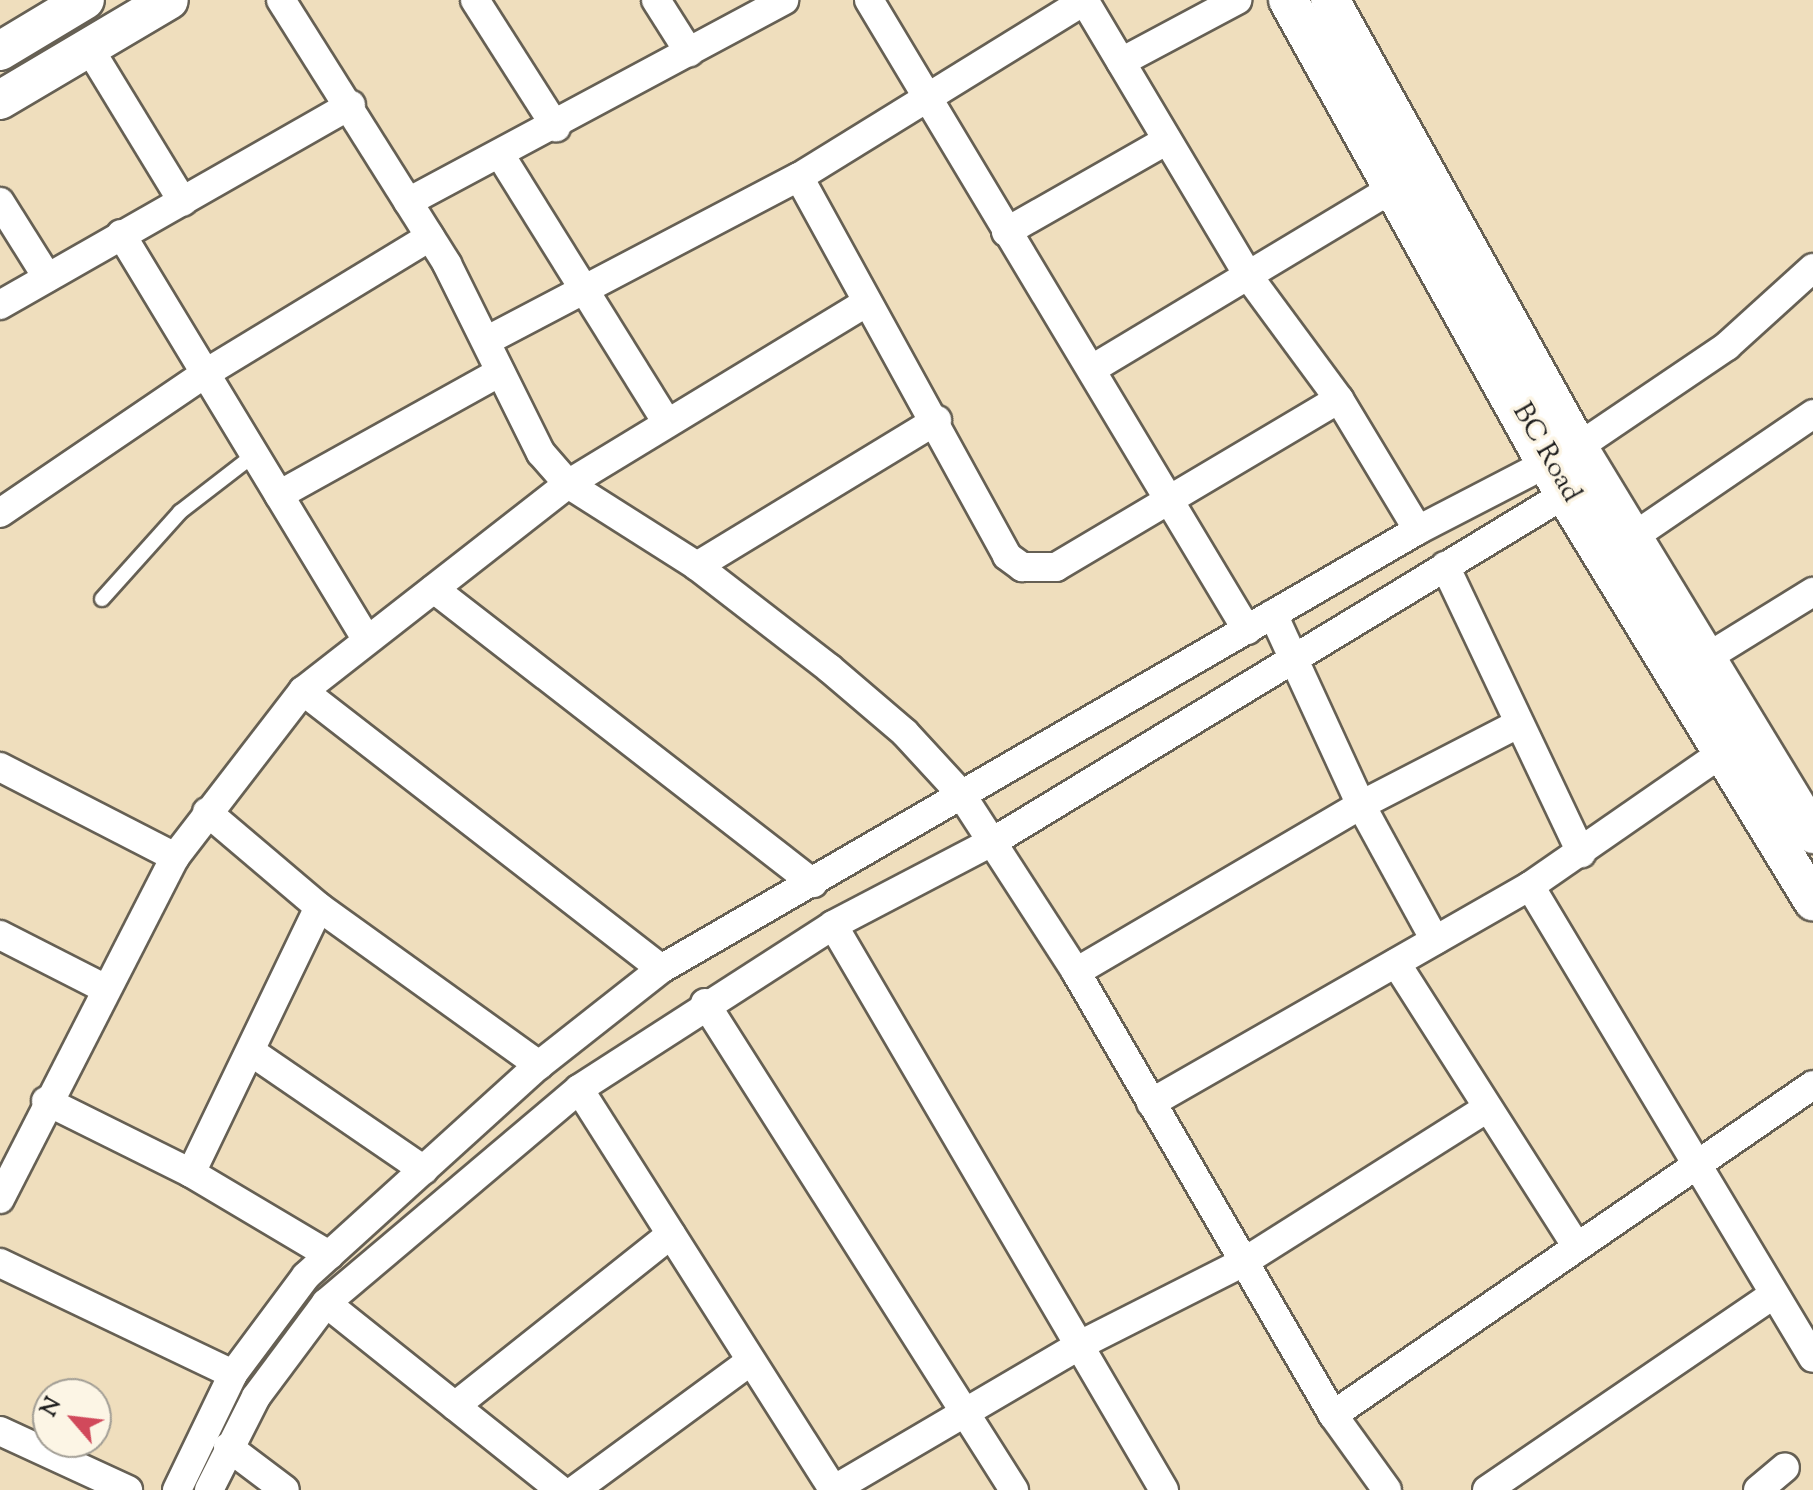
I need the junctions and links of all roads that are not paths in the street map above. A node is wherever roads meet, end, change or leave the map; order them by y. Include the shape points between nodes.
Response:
1 (85, 0) edge
2 (169, 0) edge
3 (281, 0) edge
4 (475, 0) edge
5 (656, 0) edge
6 (784, 0) edge
7 (869, 0) edge
8 (1084, 0) edge
9 (1237, 0) edge
10 (1288, 0) edge
11 (1330, 0) edge
12 (89, 48) junction
13 (0, 51) edge
14 (689, 52) junction
15 (1121, 62) junction
16 (0, 100) edge
17 (929, 103) junction
18 (351, 105) junction
19 (556, 127) junction
20 (1167, 140) junction
21 (501, 156) junction
22 (799, 177) junction
23 (1392, 189) junction
24 (0, 202) edge
25 (183, 202) junction
26 (408, 202) junction
27 (1006, 232) junction
28 (121, 234) junction
29 (430, 237) junction
30 (1813, 268) edge
31 (47, 277) junction
32 (1249, 277) junction
33 (588, 287) junction
34 (867, 302) junction
35 (0, 305) edge
36 (486, 341) junction
37 (1092, 369) junction
38 (500, 372) junction
39 (206, 373) junction
40 (1339, 399) junction
41 (1813, 414) edge
42 (665, 419) junction
43 (937, 420) junction
44 (255, 454) junction
45 (1572, 468) junction
46 (568, 484) junction
47 (279, 495) junction
48 (1171, 499) junction
49 (0, 513) edge
50 (1418, 530) junction
51 (1633, 537) junction
52 (697, 566) junction
53 (1445, 566) junction
54 (434, 589) junction
55 (1813, 592) edge
56 (102, 599) dead end
57 (1273, 614) junction
58 (1247, 630) junction
59 (365, 637) junction
60 (1706, 658) junction
61 (1290, 660) junction
62 (303, 691) junction
63 (1518, 724) junction
64 (1725, 751) junction
65 (0, 767) edge
66 (961, 794) junction
67 (1361, 805) junction
68 (207, 812) junction
69 (1800, 823) edge
70 (994, 841) junction
71 (1581, 853) junction
72 (175, 857) junction
73 (813, 883) junction
74 (1530, 886) junction
75 (1813, 901) edge
76 (319, 907) junction
77 (833, 925) junction
78 (0, 935) edge
79 (1435, 940) junction
80 (1396, 963) junction
81 (661, 969) junction
82 (1076, 972) junction
83 (104, 988) junction
84 (705, 1003) junction
85 (253, 1053) junction
86 (539, 1065) junction
87 (1813, 1085) edge
88 (579, 1089) junction
89 (46, 1101) junction
90 (1151, 1103) junction
91 (1487, 1108) junction
92 (1699, 1163) junction
93 (424, 1170) junction
94 (191, 1173) junction
95 (0, 1199) edge
96 (671, 1234) junction
97 (1575, 1244) junction
98 (329, 1255) junction
99 (0, 1263) edge
100 (1242, 1263) junction
101 (1773, 1295) junction
102 (326, 1303) junction
103 (1082, 1344) junction
104 (1813, 1358) edge
105 (748, 1363) junction
106 (233, 1374) junction
107 (455, 1406) junction
108 (962, 1412) junction
109 (1333, 1415) junction
110 (0, 1431) edge
111 (228, 1447) junction
112 (1785, 1467) dead end
113 (128, 1490) edge
114 (177, 1490) edge
115 (209, 1490) edge
116 (285, 1490) edge
117 (560, 1490) edge
118 (575, 1490) edge
119 (833, 1490) edge
120 (1014, 1490) edge
121 (1164, 1490) edge
122 (1387, 1490) edge
123 (1487, 1490) edge
124 (1758, 1490) edge

1 - 13 street
2 - 12 street
3 - 18 street
4 - 19 street
5 - 14 street
6 - 14 street
7 - 17 street
8 - 15 street
8 - 17 street
9 - 15 street
10 - 23 street, BC Road
11 - 45 street
12 - 16 street
12 - 25 street
14 - 19 street
15 - 20 street
17 - 22 street
17 - 27 street
18 - 25 street
18 - 26 street
19 - 21 street
20 - 27 street
20 - 32 street
21 - 26 street
21 - 33 street
22 - 33 street
22 - 34 street
23 - 32 street
23 - 45 street, BC Road
24 - 31 street
25 - 28 street
26 - 29 street
27 - 37 street
28 - 31 street
28 - 39 street
29 - 36 street
29 - 39 street
30 - 45 street via 1727,346
31 - 35 street
32 - 37 street
32 - 40 street
33 - 36 street
33 - 42 street
34 - 42 street
34 - 43 street
36 - 38 street
37 - 48 street
38 - 46 street via 541,453
38 - 47 street
39 - 44 street
39 - 49 street
40 - 48 street
40 - 50 street
41 - 51 street
42 - 46 street
43 - 48 street via 1007,556 1022,567 1056,567
43 - 52 street
44 - 47 street
44 - 56 lane via 180,512
45 - 50 street
45 - 51 street
45 - 53 street
45 - 64 street, BC Road
46 - 52 street
46 - 54 street
47 - 59 street
48 - 58 street
50 - 57 street
51 - 60 street
52 - 66 street via 905,733
53 - 61 street
53 - 63 street
54 - 59 street
54 - 73 street
55 - 60 street
57 - 58 street
57 - 61 street
58 - 66 street
59 - 62 street
60 - 69 street
61 - 67 street
61 - 70 street
62 - 68 street
62 - 81 street
63 - 67 street
63 - 71 street
64 - 69 street, BC Road
64 - 71 street
65 - 72 street
66 - 70 street
66 - 73 street
67 - 79 street
67 - 82 street
68 - 72 street
68 - 76 street
69 - 75 street, BC Road
70 - 77 street
70 - 82 street
71 - 74 street
72 - 83 street
73 - 81 street
74 - 79 street
74 - 92 street
76 - 85 street
76 - 86 street
77 - 84 street
77 - 103 street
78 - 83 street
79 - 80 street
80 - 90 street
80 - 91 street
81 - 86 street
82 - 90 street
83 - 89 street
84 - 88 street
84 - 108 street
85 - 93 street
85 - 94 street
86 - 93 street
87 - 92 street
88 - 96 street
88 - 102 street
89 - 94 street
89 - 95 street
90 - 100 street
91 - 97 street
91 - 100 street
92 - 97 street
92 - 101 street
93 - 98 street
94 - 98 street
96 - 105 street
96 - 107 street
97 - 109 street
98 - 106 street
99 - 106 street
100 - 103 street
100 - 109 street
101 - 104 street
101 - 123 street
102 - 107 street
102 - 111 street
103 - 108 street
103 - 121 street
105 - 118 street
105 - 119 street
106 - 114 street
107 - 117 street
108 - 119 street
108 - 120 street
109 - 122 street
110 - 113 street
111 - 115 street
111 - 116 street
112 - 124 street

